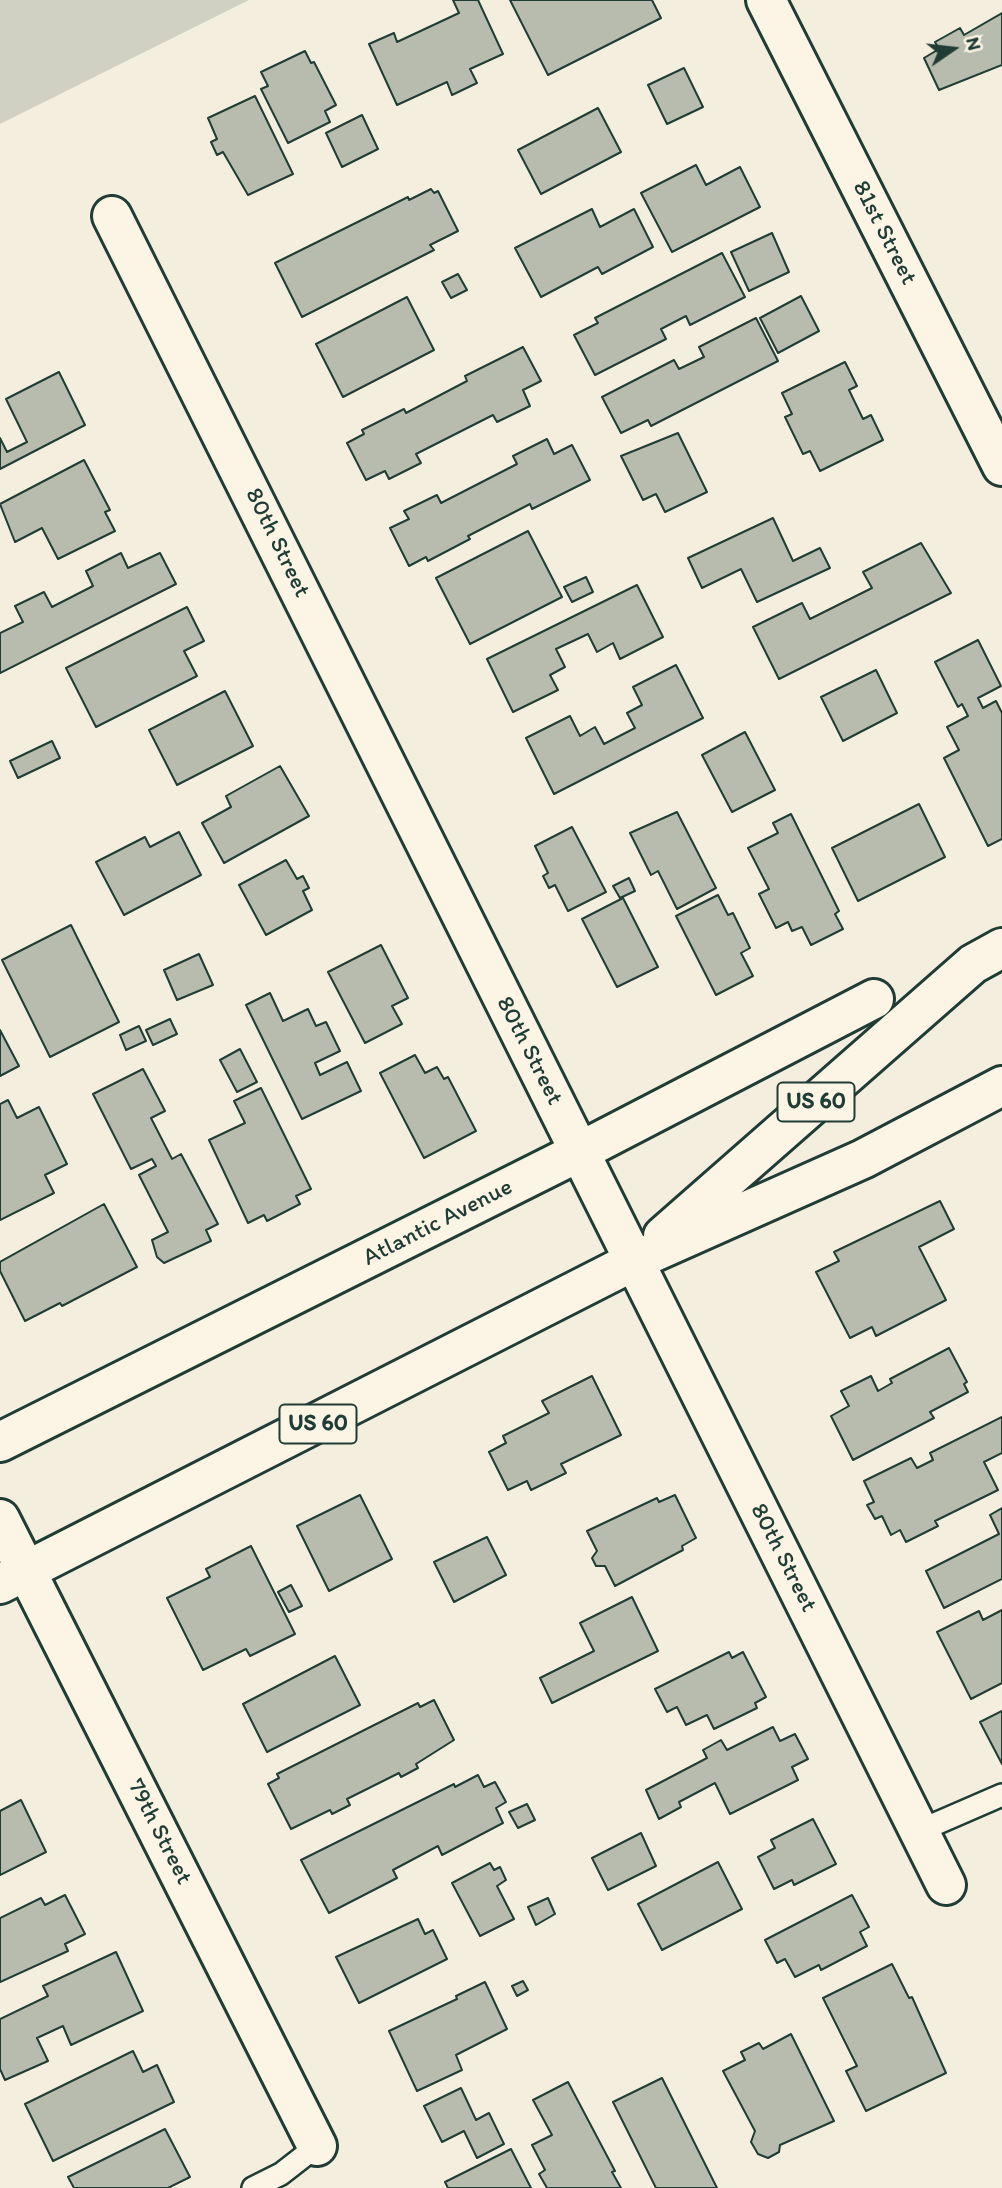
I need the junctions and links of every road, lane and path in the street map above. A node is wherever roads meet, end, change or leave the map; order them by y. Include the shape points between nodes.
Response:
1 (766, 0) edge
2 (112, 216) dead end
3 (1002, 467) edge
4 (1002, 948) edge
5 (874, 999) dead end
6 (1002, 1086) edge
7 (579, 1152) junction
8 (634, 1261) junction
9 (0, 1442) edge
10 (0, 1519) edge
11 (13, 1577) edge
12 (1002, 1795) edge
13 (919, 1831) junction
14 (946, 1885) dead end
15 (317, 2146) joint
16 (253, 2188) edge

1 - 3 main road, 81st Street
2 - 7 main road, 80th Street
4 - 8 main road, US 60 via 974,964
5 - 7 main road, Atlantic Avenue
6 - 8 main road, US 60 via 863,1159
7 - 8 main road, 80th Street
7 - 9 main road, Atlantic Avenue
8 - 11 main road, US 60
8 - 13 main road, 80th Street
10 - 11 main road, 79th Street
11 - 15 main road, 79th Street
12 - 13 lane
13 - 14 main road, 80th Street
15 - 16 lane via 281,2174

